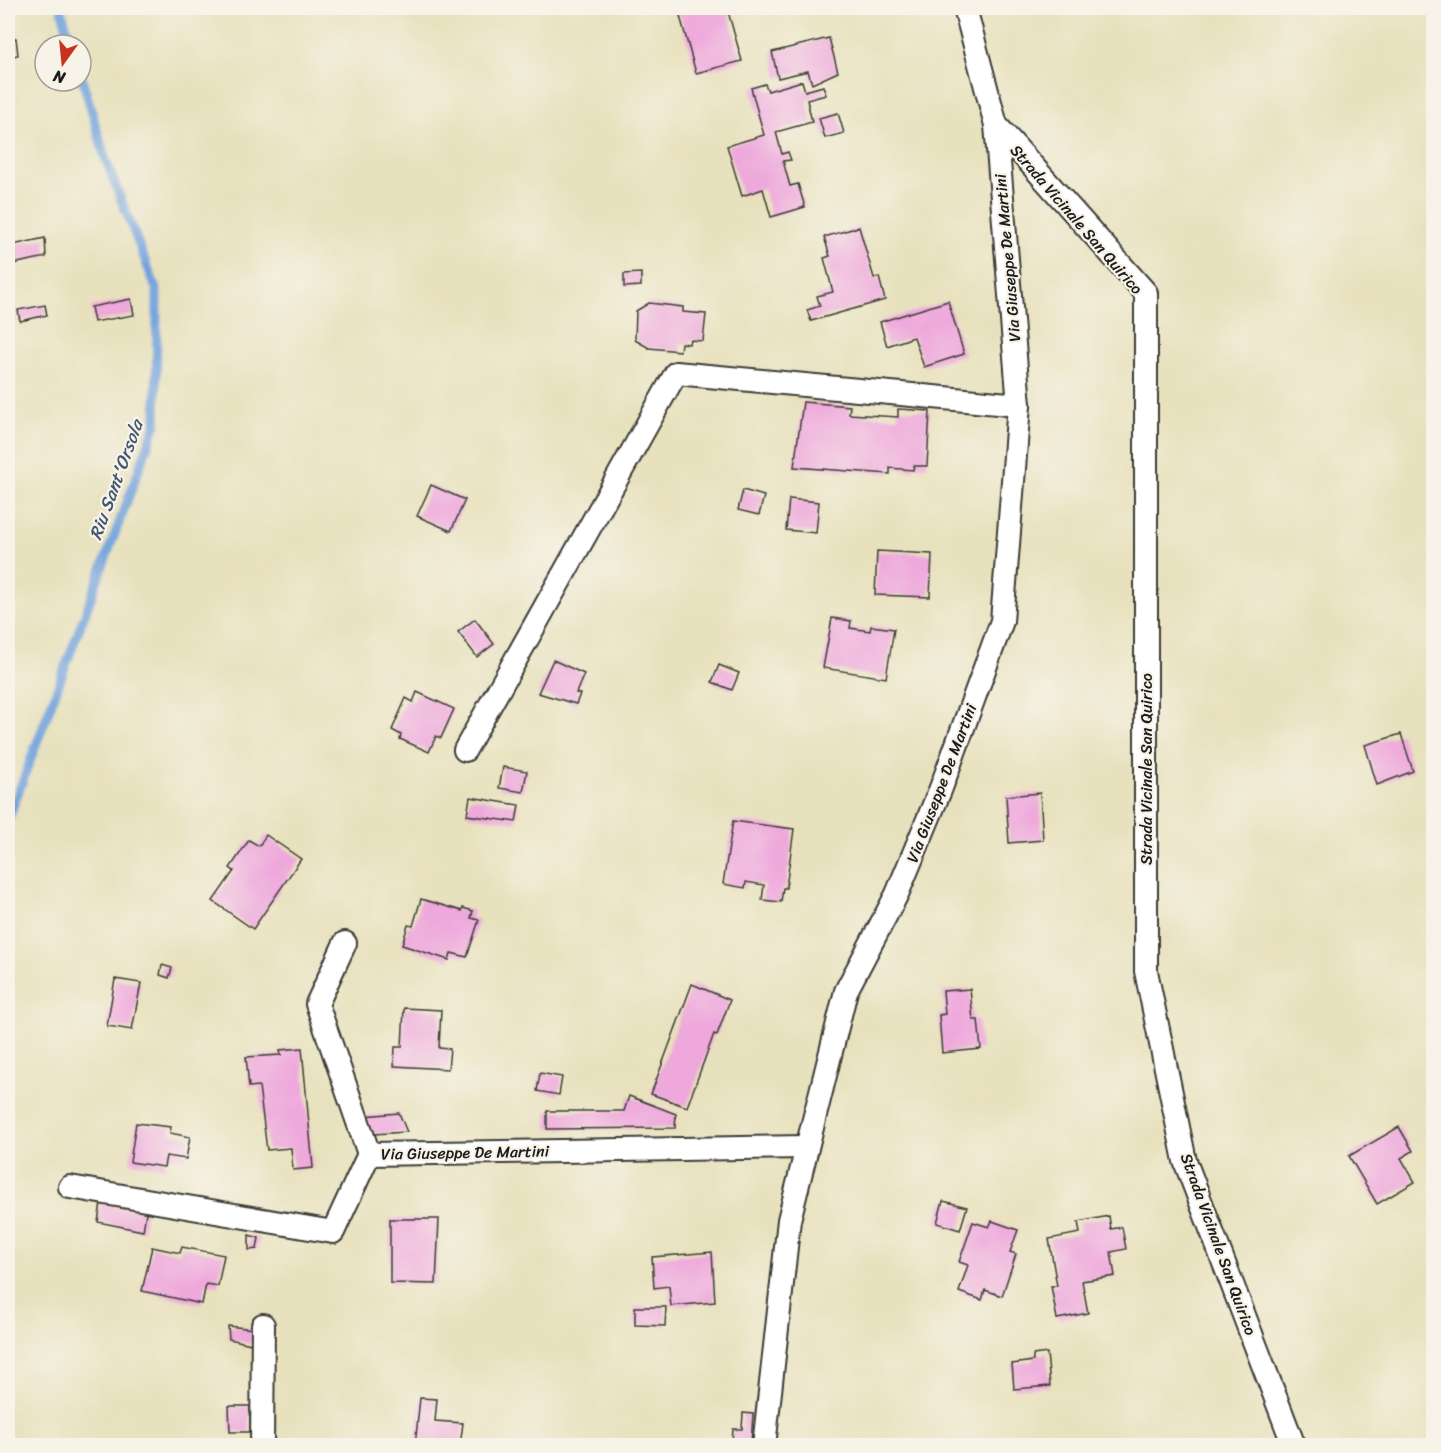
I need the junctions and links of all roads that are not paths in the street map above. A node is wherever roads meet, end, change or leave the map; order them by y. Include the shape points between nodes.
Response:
1 (965, 8) edge
2 (996, 125) junction
3 (1019, 405) junction
4 (465, 750) dead end
5 (345, 943) dead end
6 (807, 1147) junction
7 (369, 1154) junction
8 (70, 1187) dead end
9 (263, 1325) dead end
10 (262, 1446) edge
11 (765, 1446) edge
12 (1294, 1446) edge

1 - 2 street, Via Giuseppe De Martini
2 - 3 street, Via Giuseppe De Martini
2 - 12 street, Strada Vicinale San Quirico via 1146,293 1146,971 1185,1161
3 - 4 street via 676,373
3 - 6 street, Via Giuseppe De Martini via 1002,621 941,788 897,894 846,991
5 - 7 street via 317,1004
6 - 7 street, Via Giuseppe De Martini
6 - 11 street, Via Giuseppe De Martini via 789,1220
7 - 8 street, Via Giuseppe De Martini via 333,1232
9 - 10 street

